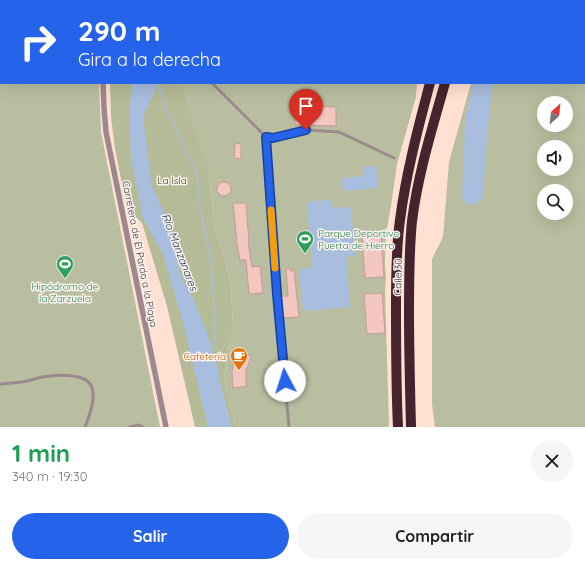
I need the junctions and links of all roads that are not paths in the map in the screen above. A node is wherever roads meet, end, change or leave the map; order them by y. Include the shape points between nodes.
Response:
1 (103, 84) edge
2 (213, 84) edge
3 (430, 84) edge
4 (445, 84) edge
5 (266, 137) junction
6 (394, 158) dead end
7 (0, 384) edge
8 (85, 427) edge
9 (130, 427) edge
10 (143, 427) edge
11 (166, 427) edge
12 (289, 427) edge
13 (398, 427) edge
14 (411, 427) edge

1 - 11 street, Carretera de El Pardo a la Playa via 106,132
2 - 5 lane
3 - 13 highway, Calle 30 via 407,176 399,221 396,268
4 - 14 highway, Calle 30 via 419,180 412,221 409,265
5 - 6 lane via 273,138 306,130 339,132
5 - 12 lane
7 - 8 lane via 71,375 88,381 93,398
9 - 10 lane

